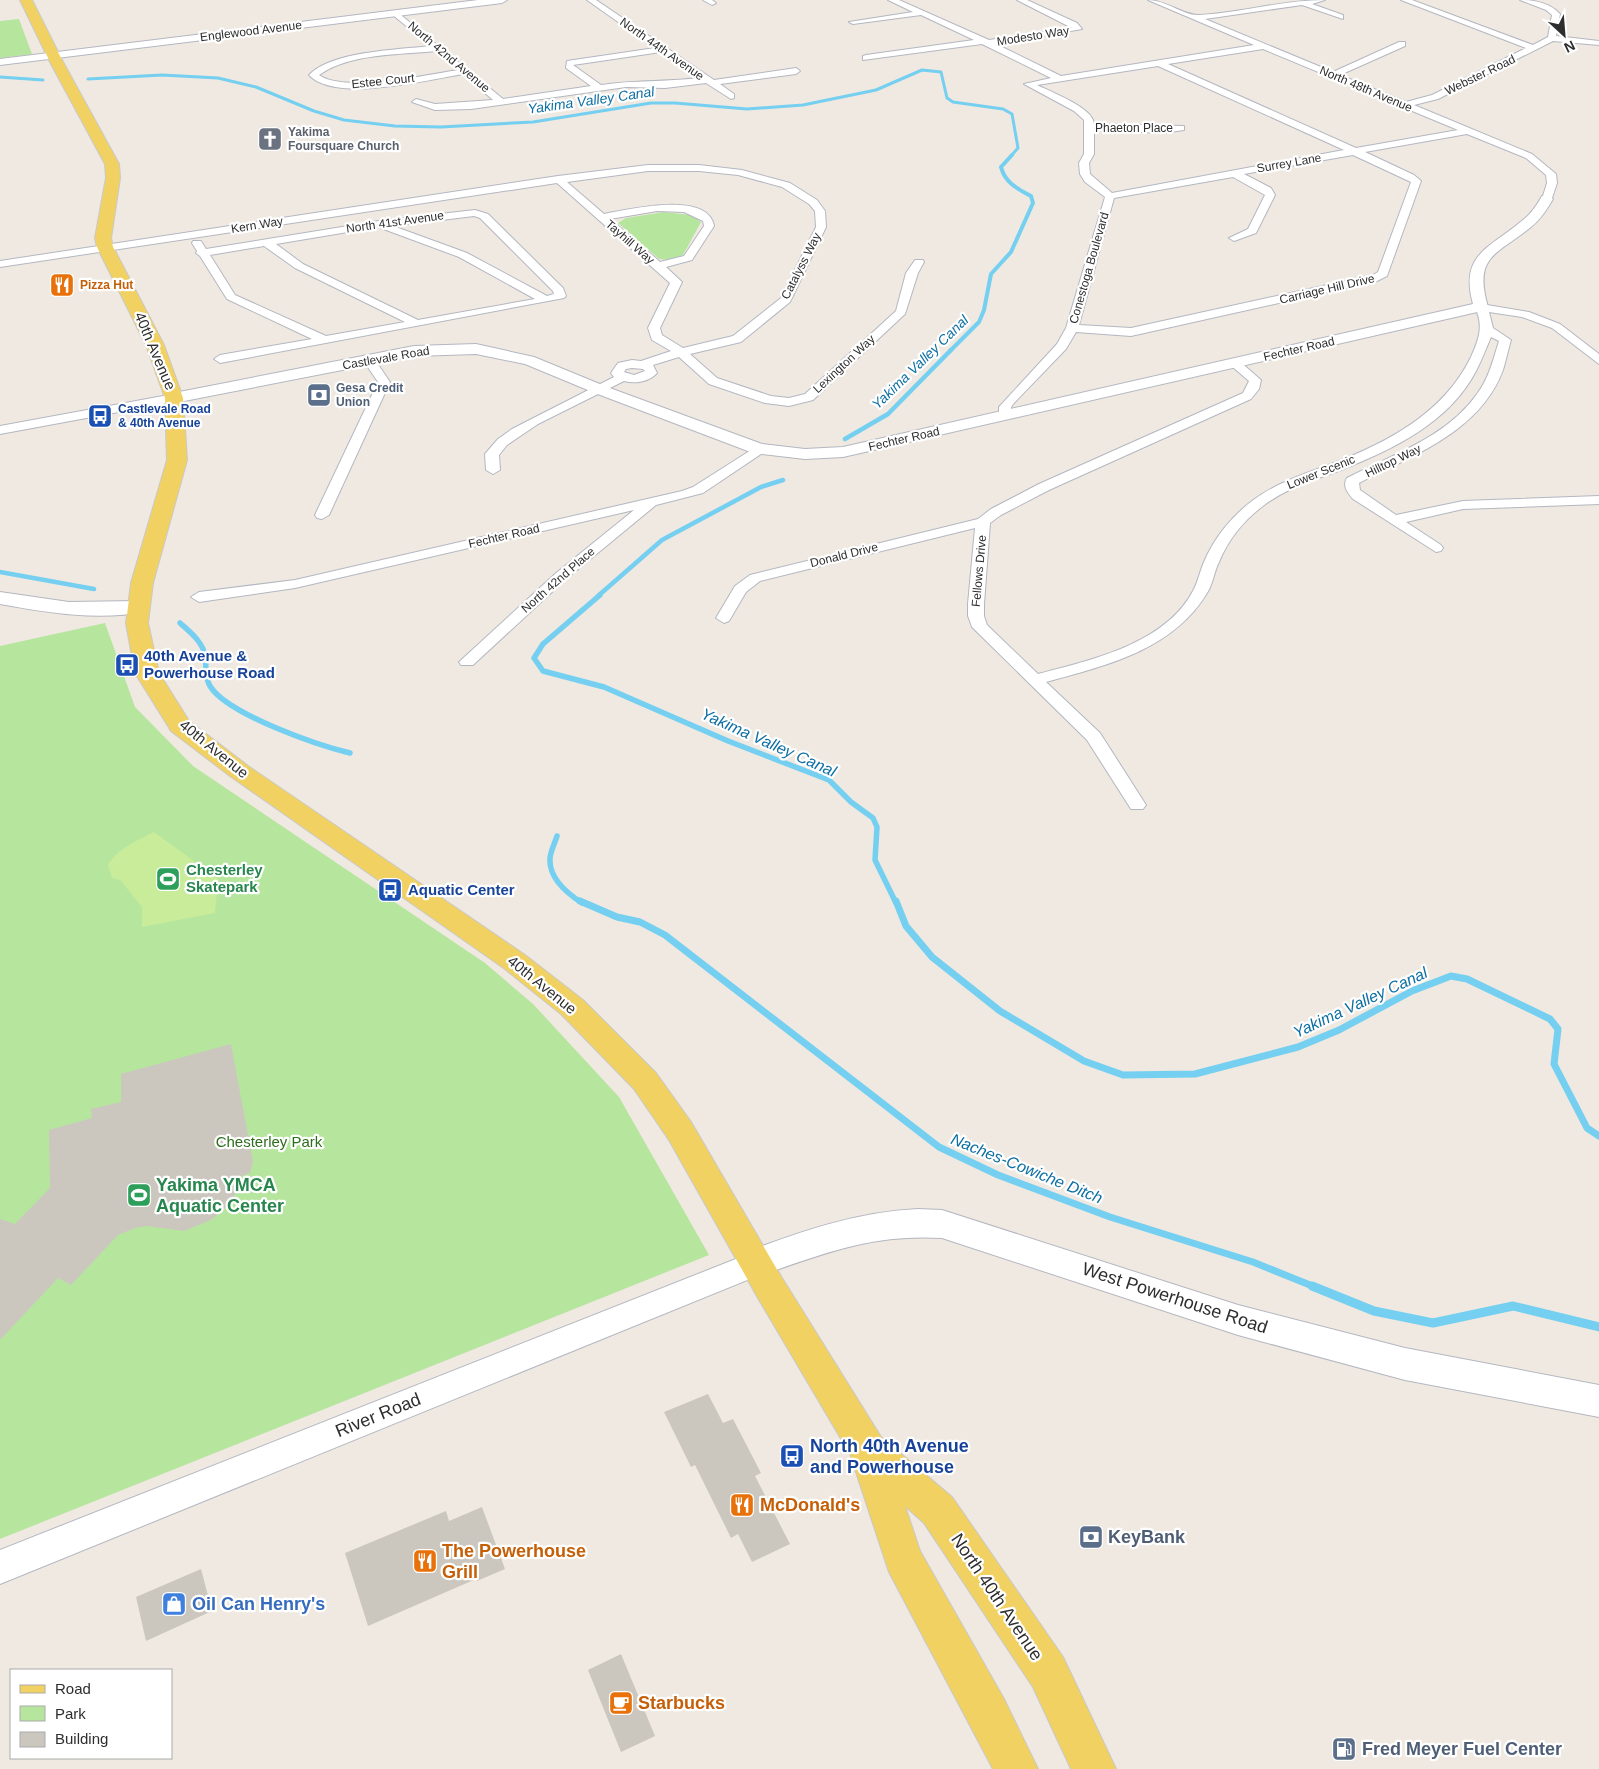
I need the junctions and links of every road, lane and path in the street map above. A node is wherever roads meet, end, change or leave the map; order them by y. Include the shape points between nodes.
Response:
1 (26, 0) edge
2 (502, 0) edge
3 (591, 0) edge
4 (892, 0) edge
5 (1022, 0) edge
6 (1152, 0) edge
7 (1321, 0) edge
8 (1404, 0) edge
9 (1524, 0) edge
10 (1302, 3) junction
11 (396, 13) junction
12 (919, 13) junction
13 (1340, 17) dead end
14 (1195, 18) junction
15 (853, 22) dead end
16 (1552, 38) junction
17 (985, 42) junction
18 (1599, 43) edge
19 (1402, 44) dead end
20 (1264, 46) junction
21 (438, 48) junction
22 (1534, 48) junction
23 (662, 49) junction
24 (51, 56) junction
25 (866, 58) dead end
26 (0, 62) edge
27 (570, 63) joint
28 (1159, 63) junction
29 (465, 71) junction
30 (796, 72) dead end
31 (1333, 75) junction
32 (1060, 79) junction
33 (710, 82) junction
34 (599, 88) junction
35 (731, 96) dead end
36 (416, 102) dead end
37 (501, 102) junction
38 (1404, 104) junction
39 (1088, 127) junction
40 (1181, 128) dead end
41 (1468, 131) junction
42 (1356, 151) junction
43 (1234, 173) junction
44 (558, 180) junction
45 (513, 186) joint
46 (1110, 196) junction
47 (1547, 199) joint
48 (602, 217) junction
49 (379, 224) junction
50 (193, 235) junction
51 (1234, 238) dead end
52 (266, 242) junction
53 (105, 247) junction
54 (201, 253) junction
55 (919, 262) dead end
56 (0, 264) edge
57 (658, 266) junction
58 (546, 300) junction
59 (1481, 307) junction
60 (416, 323) junction
61 (1072, 328) junction
62 (1488, 330) junction
63 (325, 340) junction
64 (681, 352) junction
65 (220, 360) dead end
66 (369, 360) junction
67 (1599, 360) edge
68 (1234, 364) junction
69 (642, 365) joint
70 (601, 390) junction
71 (174, 398) junction
72 (1006, 416) junction
73 (0, 430) edge
74 (759, 449) junction
75 (493, 470) dead end
76 (1599, 500) edge
77 (652, 502) junction
78 (322, 515) dead end
79 (1394, 520) junction
80 (983, 522) junction
81 (1436, 548) dead end
82 (199, 597) dead end
83 (0, 598) edge
84 (138, 607) junction
85 (724, 618) dead end
86 (467, 662) dead end
87 (1033, 680) junction
88 (1137, 805) dead end
89 (756, 1264) junction
90 (1599, 1401) edge
91 (867, 1448) junction
92 (0, 1567) edge
93 (1016, 1769) edge
94 (1094, 1769) edge

1 - 24 main road, 40th Avenue
2 - 11 street, Englewood Avenue
3 - 23 street, North 44th Avenue
4 - 12 street
5 - 17 street, Modesto Way via 1078,29
6 - 14 street, North 48th Avenue
7 - 10 street
8 - 22 street
9 - 16 street via 1549,8 1556,14
10 - 13 street
10 - 14 street
11 - 21 street, North 42nd Avenue
11 - 24 street, Englewood Avenue
12 - 15 street
12 - 17 street
14 - 20 street, North 48th Avenue
16 - 18 street
16 - 22 street, Webster Road
17 - 25 street, Modesto Way
17 - 32 street
19 - 31 street
20 - 28 street
20 - 31 street, North 48th Avenue
21 - 29 street, North 42nd Avenue
21 - 29 street, Estee Court via 341,61 321,68 313,75 327,84 353,85
22 - 38 street, Webster Road via 1435,97
23 - 27 street
23 - 33 street, North 44th Avenue
24 - 26 street, Englewood Avenue
24 - 53 main road, 40th Avenue via 112,164 113,178 103,238
27 - 34 street via 569,66
28 - 32 street
28 - 42 street, Carriage Hill Drive
29 - 37 street, North 42nd Avenue
30 - 33 street, North 44th Avenue
31 - 38 street, North 48th Avenue
32 - 39 street via 1028,84 1083,114 1089,119
33 - 34 street via 626,84
33 - 35 street
34 - 37 street
36 - 37 street via 449,107
38 - 41 street, North 48th Avenue
39 - 40 street, Phaeton Place
39 - 46 street, Conestoga Boulevard via 1089,154 1084,163 1085,174
41 - 42 street, Surrey Lane
41 - 47 street, North 48th Avenue via 1529,156 1547,169 1552,183
42 - 43 street, Surrey Lane
42 - 61 street, Carriage Hill Drive via 1416,181 1383,274 1371,280 1141,330 1122,332
43 - 46 street, Surrey Lane
43 - 51 street via 1262,187 1270,195 1252,231
44 - 45 street, Catalyss Way
44 - 48 street, Tayhill Way
44 - 64 street, Catalyss Way via 648,168 721,170 754,175 786,185 805,195 820,211 821,227 786,300 744,336 723,344
45 - 50 street, Kern Way
46 - 61 street, Conestoga Boulevard
47 - 59 street via 1525,225 1483,256 1476,278
48 - 57 street, Tayhill Way
48 - 57 street, Tayhill Way via 664,208 694,212 708,220 709,226 688,258
49 - 52 street, North 41st Avenue
49 - 58 street via 463,255
49 - 58 street, North 41st Avenue via 451,214 484,216 559,290 560,296
50 - 53 street, Kern Way
50 - 54 street
52 - 54 street, North 41st Avenue
52 - 60 street via 299,266
53 - 56 street, Kern Way
53 - 71 main road, 40th Avenue via 155,345
54 - 63 street via 231,297
55 - 64 street, Lexington Way via 912,273 901,312 809,397 789,402 760,397 713,381
57 - 64 street, Tayhill Way via 676,282 653,332 667,346
58 - 60 street
59 - 62 street via 1489,322
59 - 67 street via 1525,314 1556,326
59 - 68 street, Fechter Road
60 - 63 street
61 - 72 street, Conestoga Boulevard via 1062,346 1010,400 1005,407
62 - 79 street, Hilltop Way via 1505,340 1501,358 1493,382 1469,415 1437,438 1352,481 1353,491 1358,496
62 - 87 street, Lower Scenic via 1474,367 1454,394 1432,414 1376,449 1276,491 1242,518 1212,560 1200,593 1181,620 1158,636 1100,662
63 - 65 street
64 - 69 street, Catalyss Way
66 - 70 street, Castlevale Road via 414,351 476,349 529,360
66 - 71 street, Castlevale Road
66 - 78 street via 384,382
68 - 72 street, Fechter Road
68 - 80 street, Fellows Drive via 1254,380 1253,389 1246,396 1044,487
69 - 70 street, Catalyss Way via 651,370 648,375 622,377
70 - 74 street, Castlevale Road
70 - 75 street, Catalyss Way via 509,435 492,454
71 - 73 street, Castlevale Road
71 - 84 main road, 40th Avenue via 177,460
72 - 74 street, Fechter Road via 842,452 805,454
74 - 77 street, Fechter Road via 698,490
76 - 79 street via 1463,505
77 - 82 street, Fechter Road via 295,584
77 - 86 street, North 42nd Place via 560,577
79 - 81 street
80 - 85 street, Donald Drive via 755,578 740,589
80 - 87 street, Fellows Drive via 976,616 980,628
83 - 84 street via 69,610
84 - 89 main road, 40th Avenue via 137,623 148,673 180,726 239,771 515,962 572,1007 645,1081 680,1130
87 - 88 street, Fellows Drive via 1094,737
89 - 90 main road, West Powerhouse Road via 808,1242 872,1226 914,1221 942,1224 1238,1320 1405,1364
89 - 91 main road, North 40th Avenue
89 - 92 street, River Road
91 - 93 main road, North 40th Avenue via 903,1559 990,1714
91 - 94 main road, North 40th Avenue via 942,1517 1048,1672

